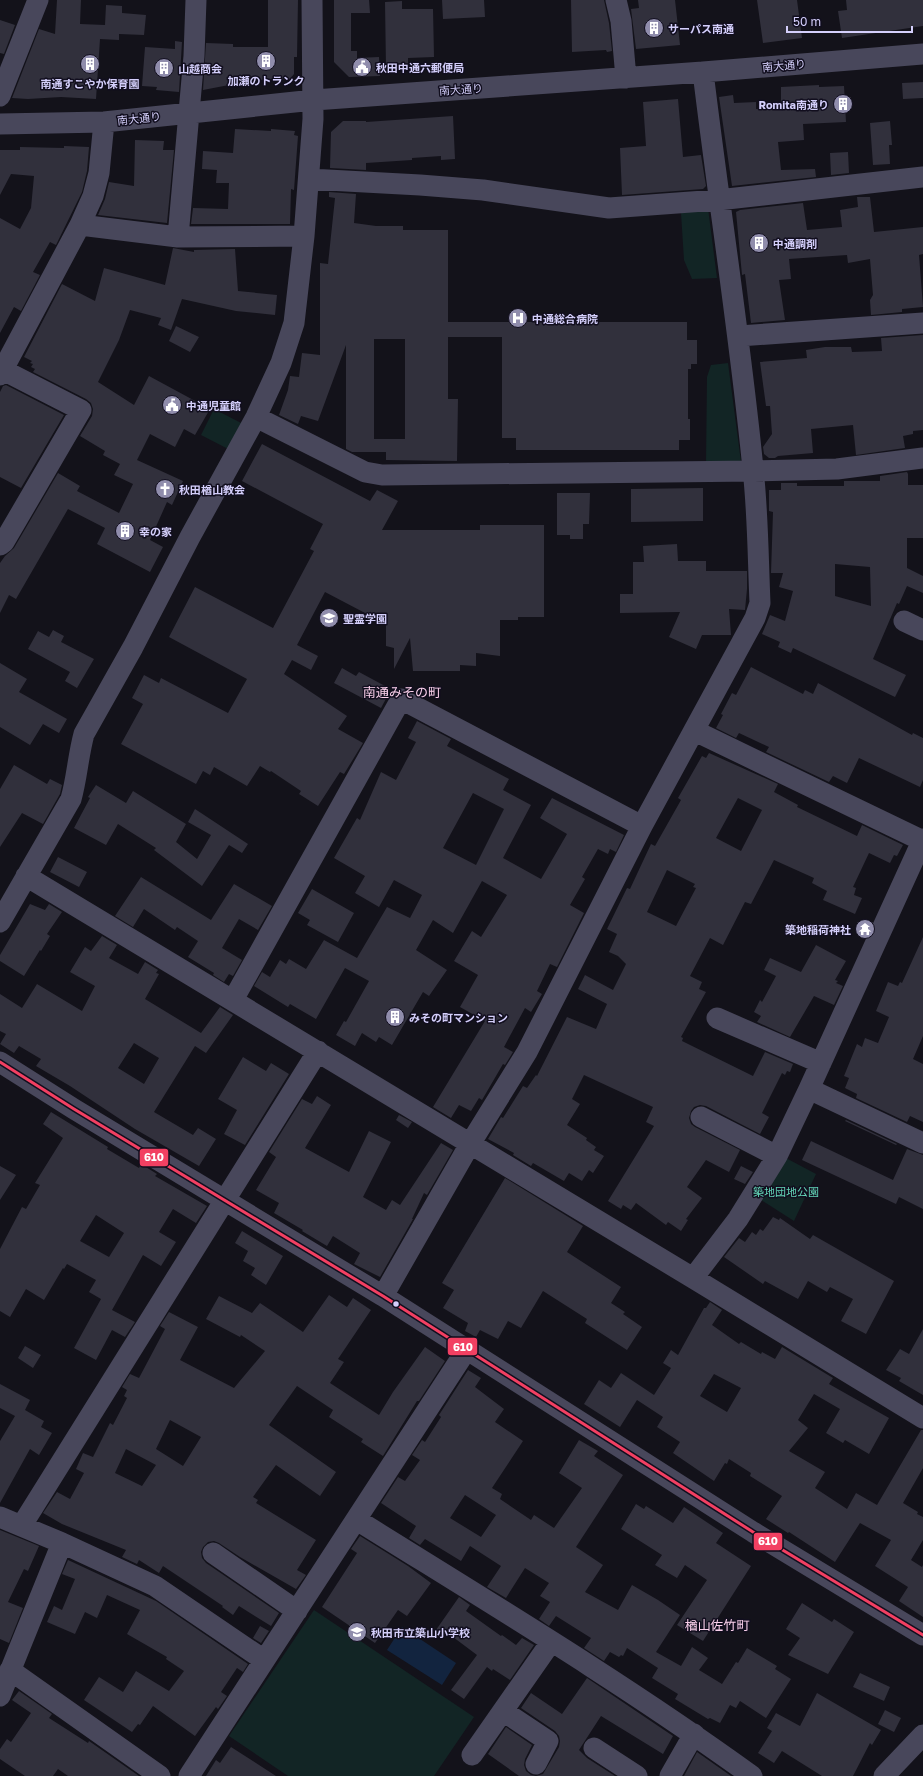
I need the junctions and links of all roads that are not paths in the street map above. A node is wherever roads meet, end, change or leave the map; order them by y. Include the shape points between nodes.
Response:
1 (38, 0) edge
2 (196, 0) edge
3 (312, 0) edge
4 (616, 0) edge
5 (923, 54) edge
6 (703, 72) junction
7 (626, 78) junction
8 (0, 96) edge
9 (314, 100) junction
10 (189, 112) junction
11 (104, 122) junction
12 (0, 124) edge
13 (923, 177) edge
14 (309, 179) junction
15 (718, 200) junction
16 (80, 225) junction
17 (304, 236) junction
18 (178, 237) junction
19 (923, 323) edge
20 (739, 336) junction
21 (2, 372) edge
22 (256, 417) junction
23 (923, 458) edge
24 (754, 471) junction
25 (0, 545) edge
26 (904, 621) dead end
27 (923, 630) edge
28 (695, 731) junction
29 (642, 826) junction
30 (923, 840) edge
31 (26, 876) junction
32 (0, 922) edge
33 (233, 1000) junction
34 (717, 1018) dead end
35 (318, 1051) junction
36 (0, 1062) edge
37 (821, 1063) junction
38 (809, 1089) junction
39 (701, 1117) dead end
40 (923, 1143) edge
41 (470, 1144) junction
42 (777, 1156) junction
43 (226, 1200) junction
44 (693, 1278) junction
45 (384, 1296) junction
46 (467, 1349) junction
47 (923, 1418) edge
48 (0, 1517) edge
49 (357, 1520) junction
50 (22, 1525) junction
51 (62, 1543) junction
52 (213, 1553) dead end
53 (297, 1611) junction
54 (923, 1635) edge
55 (551, 1642) junction
56 (264, 1660) junction
57 (10, 1670) junction
58 (0, 1696) edge
59 (503, 1711) junction
60 (694, 1734) junction
61 (923, 1735) edge
62 (594, 1748) dead end
63 (472, 1755) dead end
64 (536, 1764) dead end
65 (160, 1776) edge
66 (189, 1776) edge
67 (637, 1776) edge
68 (670, 1776) edge
69 (752, 1776) edge
70 (884, 1776) edge

1 - 8 street
2 - 10 street
3 - 9 street
4 - 7 street via 622,28
5 - 6 street, 南大通り
6 - 7 street, 南大通り
6 - 15 street
7 - 9 street, 南大通り
9 - 10 street, 南大通り
9 - 14 street
10 - 11 street, 南大通り
10 - 18 street
11 - 12 street, 南大通り
11 - 16 street via 99,173
13 - 15 street
14 - 15 street via 483,190 609,208
14 - 17 street
15 - 20 street
16 - 18 street
16 - 21 street
17 - 18 street
17 - 22 street via 294,323 281,363
19 - 20 street
20 - 24 street
21 - 25 street via 81,410
22 - 24 street via 365,472 382,475
22 - 31 street via 84,734 71,799
23 - 24 street via 837,469
24 - 28 street via 760,603 755,618
26 - 27 street
28 - 29 street
28 - 30 street
29 - 33 street via 402,699
29 - 41 street via 527,1052
30 - 37 street
31 - 32 street
31 - 33 street
33 - 35 street
34 - 37 street
35 - 41 street
35 - 43 street
36 - 43 street
37 - 38 street
38 - 40 street
38 - 42 street
39 - 42 street
41 - 44 street
41 - 45 street
42 - 44 street via 738,1219
43 - 45 street
43 - 50 street
44 - 47 street
45 - 46 street
46 - 49 street
46 - 54 street via 753,1532
48 - 50 street
49 - 53 street
49 - 55 street
50 - 51 street
51 - 56 street via 155,1586
51 - 57 street
52 - 53 street
53 - 56 street
55 - 59 street
55 - 60 street
56 - 66 street
57 - 58 street
57 - 65 street
59 - 63 street
59 - 64 street via 548,1741
60 - 68 street
60 - 69 street
61 - 70 street
62 - 67 street

